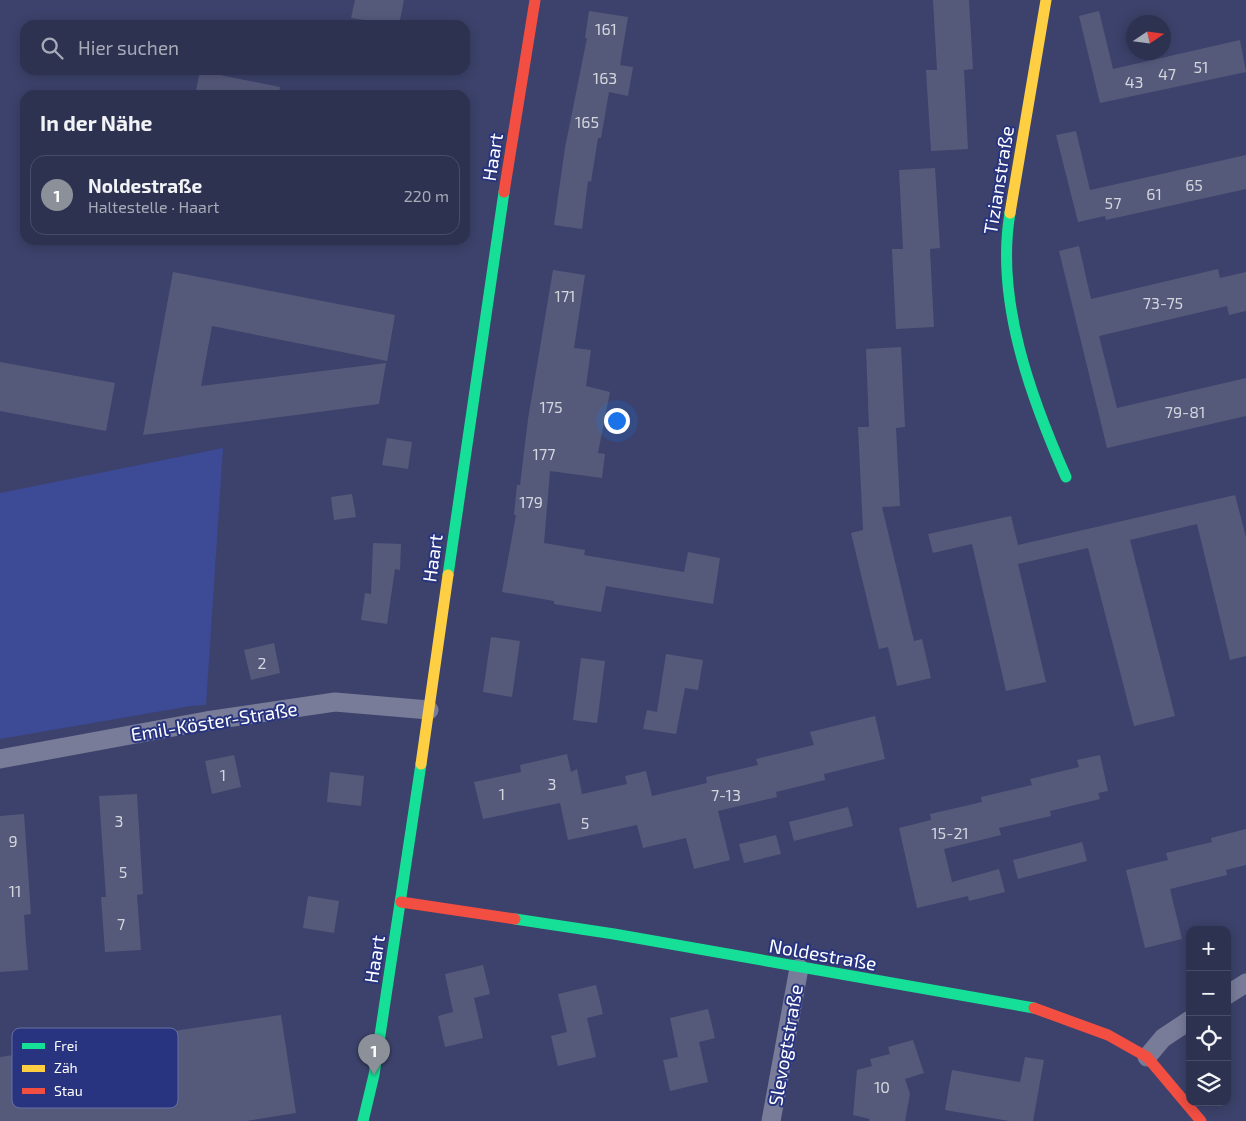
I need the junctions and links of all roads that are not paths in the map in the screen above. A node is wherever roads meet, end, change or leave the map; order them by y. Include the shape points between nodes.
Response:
1 (535, 0) edge
2 (1046, 0) edge
3 (1066, 477) dead end
4 (429, 710) junction
5 (0, 758) edge
6 (401, 902) junction
7 (799, 968) junction
8 (1246, 983) edge
9 (1231, 992) edge
10 (1186, 1023) edge
11 (1147, 1056) junction
12 (363, 1121) edge
13 (771, 1121) edge
14 (1201, 1121) edge

1 - 4 street, Haart via 483,324
2 - 3 street, Tizianstraße via 1005,239 1010,298 1029,382
4 - 5 street, Emil-Köster-Straße via 335,702 206,721
4 - 6 street, Haart
6 - 7 street, Noldestraße via 614,934
6 - 12 street, Haart via 374,1075
7 - 11 street, Noldestraße via 1032,1007 1108,1035
7 - 13 street, Slevogtstraße
8 - 9 street
10 - 11 street via 1163,1038
11 - 14 street, Noldestraße

